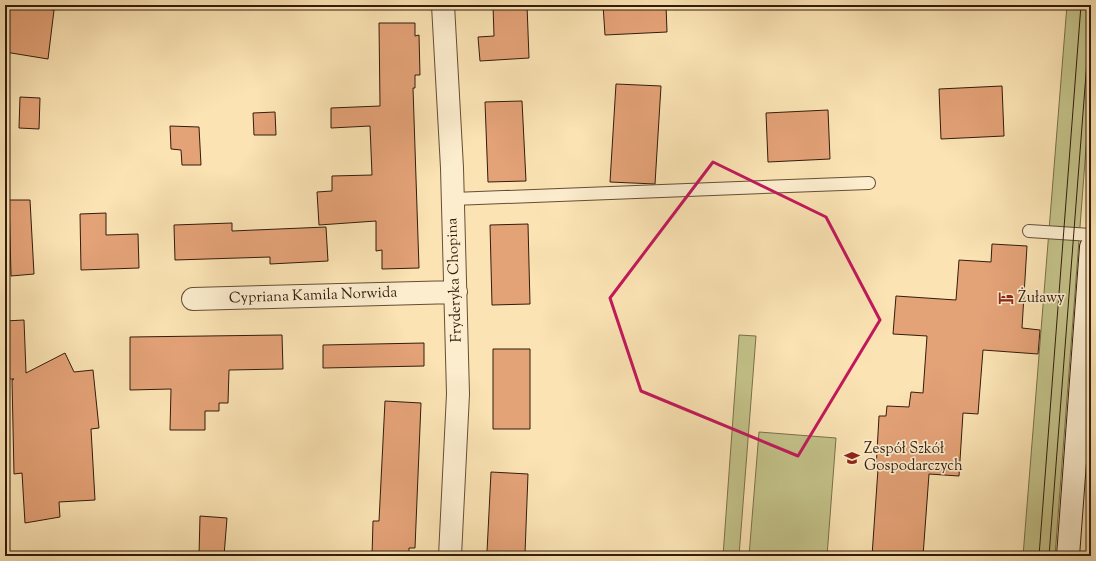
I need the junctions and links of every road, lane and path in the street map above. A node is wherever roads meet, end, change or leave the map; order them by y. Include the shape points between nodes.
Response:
1 (443, 5) edge
2 (869, 183) dead end
3 (453, 199) junction
4 (1029, 231) dead end
5 (1091, 235) edge
6 (1091, 248) edge
7 (456, 292) junction
8 (193, 299) dead end
9 (450, 556) edge
10 (1068, 556) edge

1 - 3 street, Fryderyka Chopina
2 - 3 lane
3 - 7 street, Fryderyka Chopina
4 - 5 lane
6 - 10 street
7 - 8 street, Cypriana Kamila Norwida
7 - 9 street, Fryderyka Chopina via 458,394

